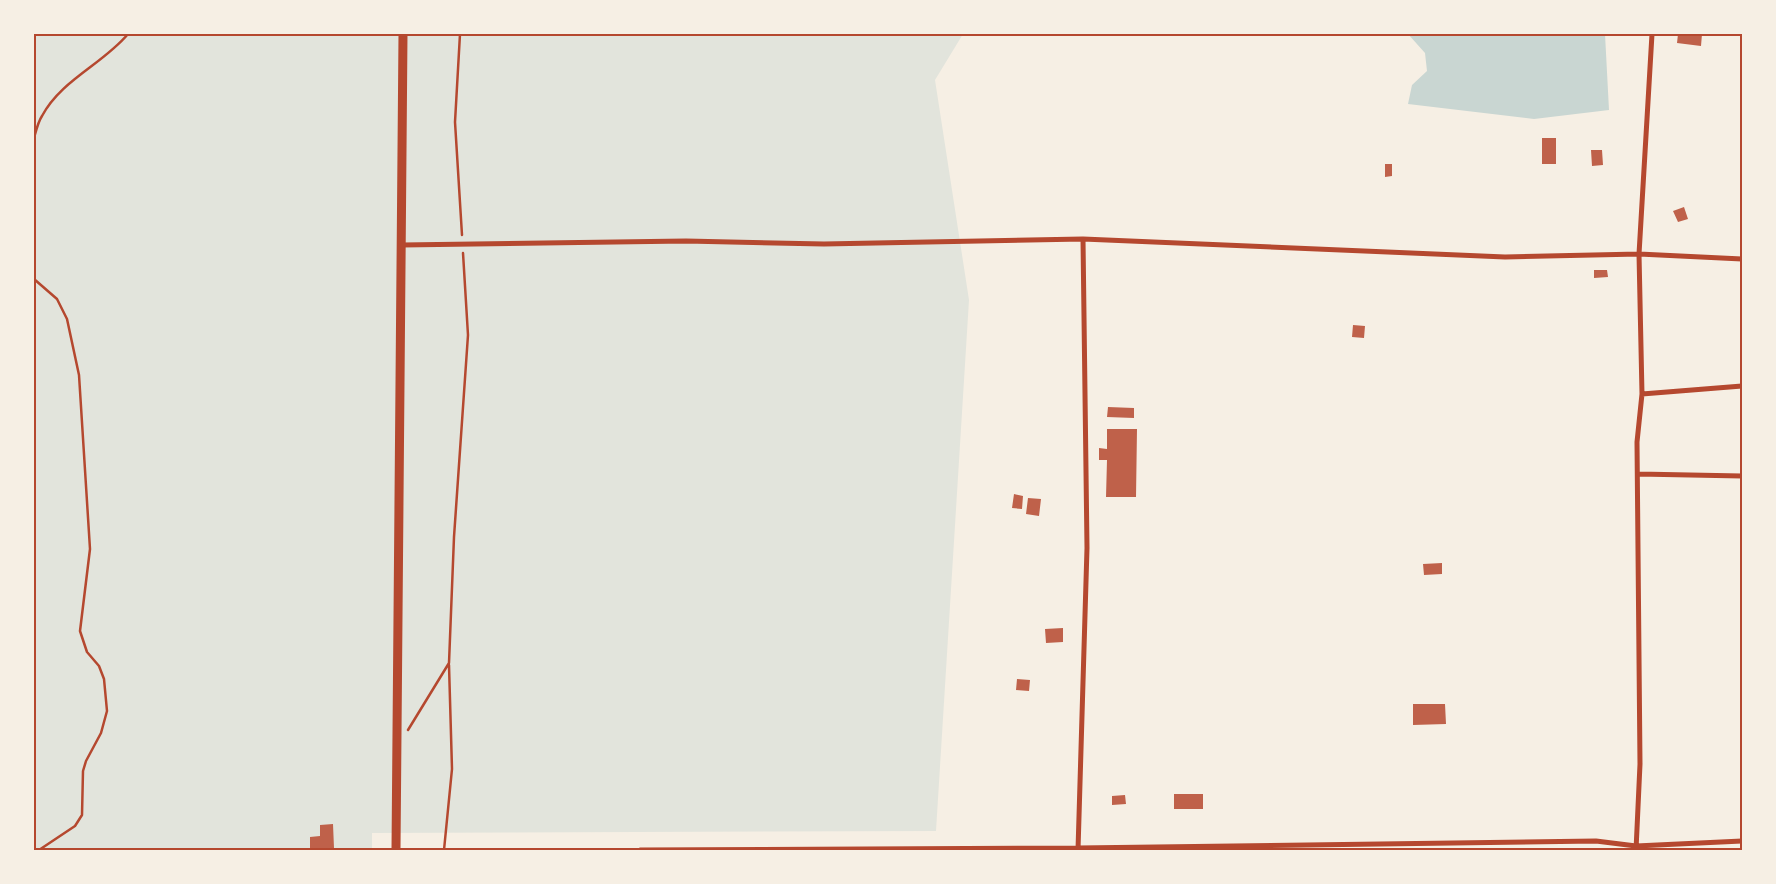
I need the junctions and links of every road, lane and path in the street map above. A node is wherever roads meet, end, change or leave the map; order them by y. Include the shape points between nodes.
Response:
1 (128, 34) edge
2 (403, 34) edge
3 (460, 34) edge
4 (1652, 34) edge
5 (34, 138) edge
6 (1083, 239) junction
7 (463, 244) junction
8 (402, 245) junction
9 (1639, 254) junction
10 (1742, 259) edge
11 (34, 279) edge
12 (1742, 386) edge
13 (1642, 394) junction
14 (1638, 474) junction
15 (1742, 476) edge
16 (449, 663) junction
17 (407, 731) dead end
18 (1742, 841) edge
19 (1636, 848) edge
20 (1078, 849) edge
21 (39, 850) edge
22 (396, 850) edge
23 (444, 850) edge
24 (640, 850) edge

1 - 5 path via 117,47 58,95 42,116
2 - 8 street
3 - 7 path via 455,122
4 - 9 street
6 - 7 street via 824,244 686,240
6 - 9 street via 1505,257
6 - 20 street via 1087,548
7 - 8 street
7 - 16 path via 468,335
8 - 22 street
9 - 10 street
9 - 13 street
11 - 21 path via 58,299 67,318 79,375 90,549 80,631 86,652 99,666 104,679 107,711 101,733 83,771 82,815 75,826
12 - 13 street
13 - 14 street via 1637,442
14 - 15 street
14 - 19 street via 1640,764
16 - 17 path
16 - 23 path via 452,769
18 - 19 street
19 - 20 street via 1596,841
20 - 24 street

